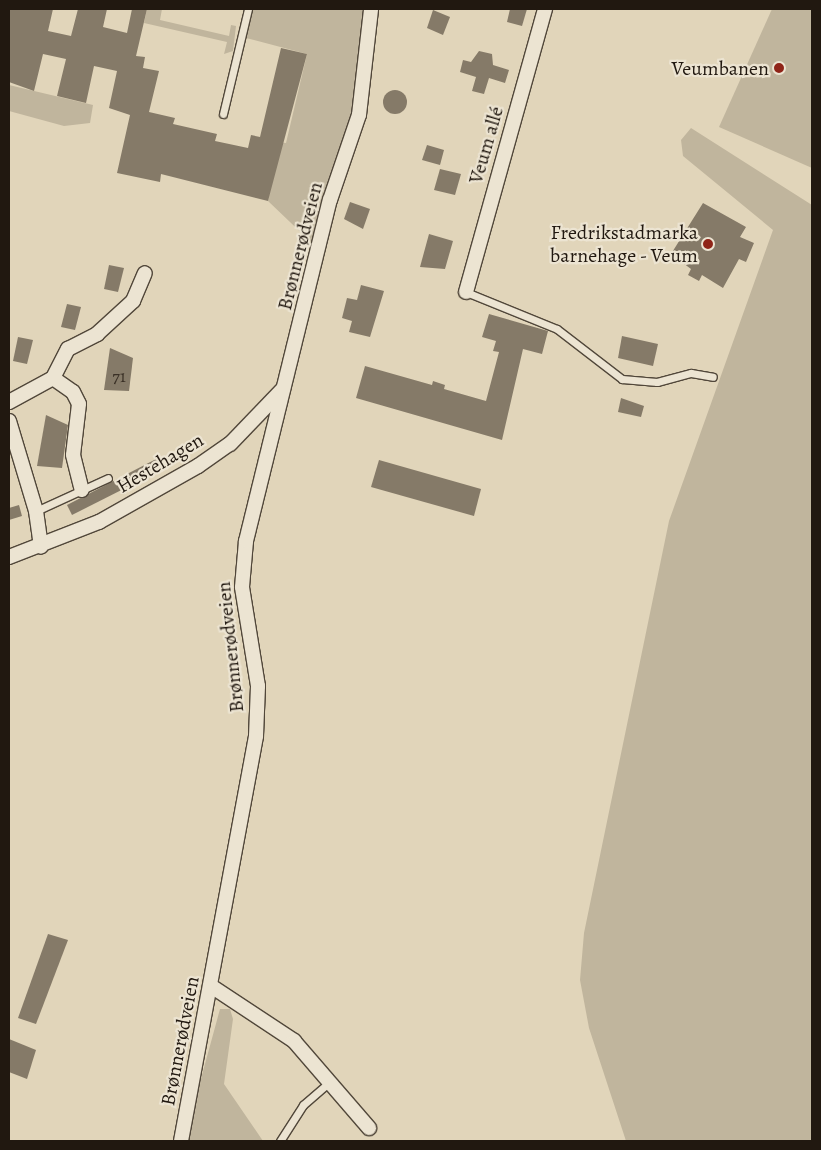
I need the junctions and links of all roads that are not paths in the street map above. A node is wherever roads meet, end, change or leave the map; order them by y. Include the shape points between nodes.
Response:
1 (248, 9) edge
2 (371, 9) edge
3 (545, 9) edge
4 (223, 114) dead end
5 (145, 273) dead end
6 (466, 292) joint
7 (53, 378) junction
8 (714, 378) dead end
9 (282, 389) junction
10 (9, 402) edge
11 (9, 421) edge
12 (108, 478) dead end
13 (82, 490) junction
14 (36, 511) junction
15 (41, 547) junction
16 (9, 557) edge
17 (211, 986) junction
18 (329, 1082) junction
19 (369, 1128) dead end
20 (181, 1141) edge
21 (280, 1141) edge

1 - 4 lane
2 - 9 street, Brønnerødveien via 359,116 330,200
3 - 6 street, Veum allé
5 - 7 street via 133,301 97,334 68,349
6 - 8 lane via 557,329 622,379 657,382 691,372
7 - 10 street
7 - 13 street via 73,392 79,404 73,455
9 - 15 street, Hestehagen via 230,444 198,466 99,522
9 - 17 street, Brønnerødveien via 242,566 244,606 258,686 257,719
11 - 14 street
12 - 13 lane, Hestehagen
13 - 14 lane, Hestehagen
14 - 15 street
15 - 16 street, Hestehagen
17 - 18 street via 294,1041
17 - 20 street, Brønnerødveien
18 - 19 street
18 - 21 lane via 303,1105

